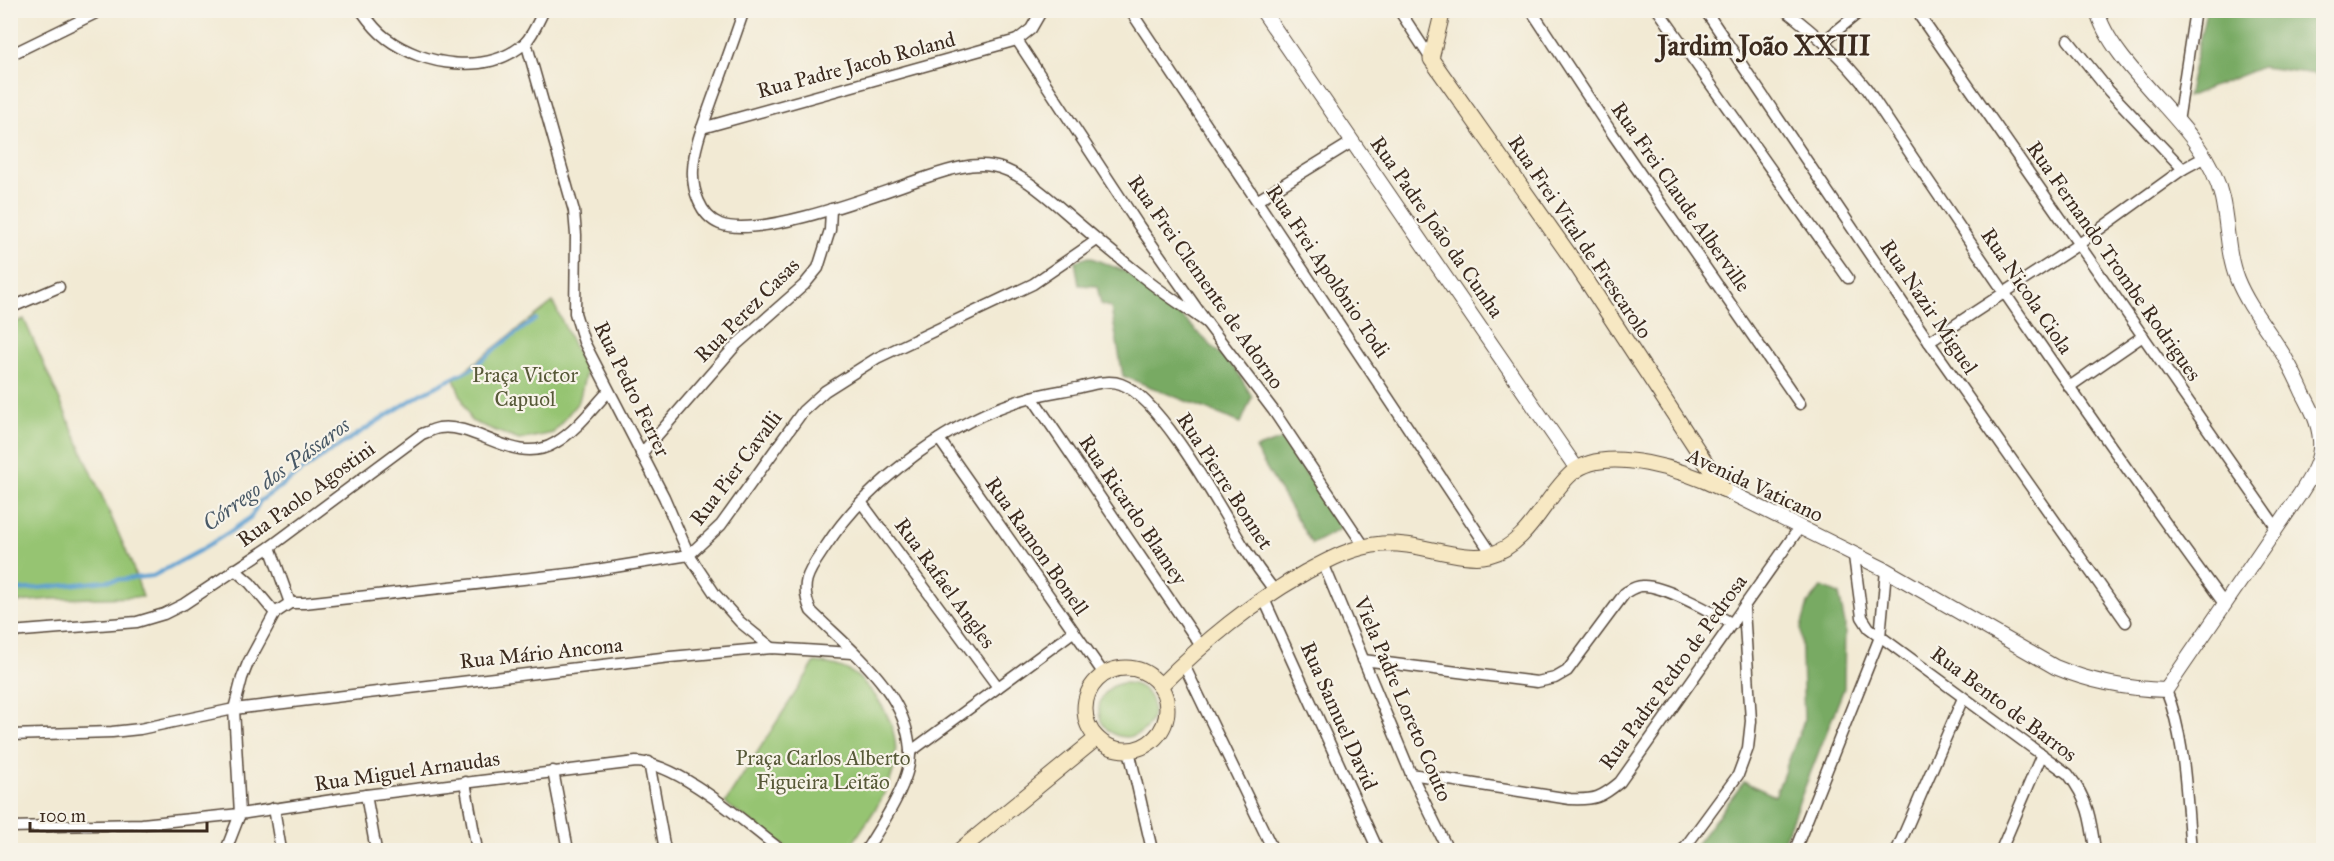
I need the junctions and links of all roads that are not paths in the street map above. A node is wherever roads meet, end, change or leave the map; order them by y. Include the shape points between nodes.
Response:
1 (102, 10) edge
2 (361, 10) edge
3 (544, 10) edge
4 (744, 10) edge
5 (1042, 10) edge
6 (1130, 10) edge
7 (1262, 10) edge
8 (1399, 10) edge
9 (1443, 10) edge
10 (1532, 10) edge
11 (1658, 10) edge
12 (1705, 10) edge
13 (1785, 10) edge
14 (1862, 10) edge
15 (2097, 10) edge
16 (2195, 10) edge
17 (1921, 18) dead end
18 (1017, 40) junction
19 (1824, 40) junction
20 (2068, 40) dead end
21 (526, 42) junction
22 (10, 55) edge
23 (1431, 59) junction
24 (2178, 122) junction
25 (702, 128) junction
26 (1352, 142) junction
27 (2205, 157) junction
28 (2183, 170) junction
29 (1258, 200) junction
30 (831, 209) junction
31 (1097, 240) junction
32 (2079, 244) junction
33 (1848, 278) dead end
34 (59, 287) dead end
35 (2004, 293) junction
36 (10, 308) edge
37 (1207, 323) junction
38 (2143, 336) junction
39 (1929, 342) junction
40 (2069, 387) junction
41 (608, 392) junction
42 (1032, 397) junction
43 (1800, 404) dead end
44 (939, 439) junction
45 (641, 454) junction
46 (1577, 468) junction
47 (1723, 489) junction
48 (861, 502) junction
49 (1800, 527) junction
50 (2276, 527) junction
51 (1364, 546) junction
52 (270, 547) junction
53 (1492, 554) junction
54 (690, 555) junction
55 (1854, 556) junction
56 (1323, 563) junction
57 (234, 569) junction
58 (1886, 570) junction
59 (1268, 594) junction
60 (290, 603) junction
61 (2225, 605) junction
62 (1744, 609) junction
63 (275, 613) junction
64 (2126, 622) dead end
65 (1733, 624) junction
66 (10, 632) edge
67 (1073, 632) junction
68 (1880, 637) junction
69 (1201, 646) junction
70 (772, 648) junction
71 (852, 653) junction
72 (1363, 660) junction
73 (1183, 663) junction
74 (1104, 674) junction
75 (1160, 686) junction
76 (998, 687) junction
77 (2166, 690) junction
78 (1963, 698) junction
79 (234, 709) junction
80 (10, 735) edge
81 (1097, 738) junction
82 (1129, 750) junction
83 (910, 752) junction
84 (2042, 754) junction
85 (649, 762) junction
86 (553, 771) junction
87 (1411, 774) junction
88 (465, 782) junction
89 (366, 795) junction
90 (274, 808) junction
91 (240, 814) junction
92 (10, 827) edge
93 (226, 850) edge
94 (281, 850) edge
95 (376, 850) edge
96 (477, 850) edge
97 (568, 850) edge
98 (665, 850) edge
99 (781, 850) edge
100 (866, 850) edge
101 (960, 850) edge
102 (1152, 850) edge
103 (1273, 850) edge
104 (1378, 850) edge
105 (1448, 850) edge
106 (1683, 850) edge
107 (1795, 850) edge
108 (1897, 850) edge
109 (2001, 850) edge
110 (2095, 850) edge
111 (2191, 850) edge

1 - 22 street
2 - 21 street via 385,38 442,63 490,60
3 - 21 street
4 - 25 street
5 - 18 street via 1031,29
6 - 29 street, Rua Frei Apolônio Todi
7 - 26 street, Rua Padre João da Cunha
8 - 23 street, Rua Frei Vital de Frescarolo
9 - 23 main road
10 - 43 street, Rua Frei Claude Alberville
11 - 33 street
12 - 39 street, Rua Nazir Miguel
13 - 19 street, Rua Nicola Ciola
14 - 19 street
15 - 24 street via 2112,41 2134,72
16 - 24 street
17 - 32 street, Rua Fernando Trombe Rodrigues
18 - 25 street, Rua Padre Jacob Roland
18 - 37 street, Rua Frei Clemente de Adorno
19 - 35 street, Rua Nicola Ciola via 1867,89
20 - 28 street via 2109,92
21 - 41 street, Rua Pedro Ferrer via 574,211 578,327
23 - 47 main road, Rua Frei Vital de Frescarolo via 1577,266
24 - 27 street
25 - 30 street via 693,172 695,192 717,223 763,226
26 - 29 street
26 - 46 street, Rua Padre João da Cunha
27 - 28 street
27 - 50 street via 2220,192 2237,279 2287,361 2317,424 2320,455 2300,494
28 - 32 street
29 - 53 street, Rua Frei Apolônio Todi
30 - 31 street via 943,172 993,166 1012,173 1043,194
30 - 45 street, Rua Perez Casas via 830,230 818,268 736,345
31 - 37 street
31 - 54 street, Rua Pier Cavalli via 1033,284 877,358 825,391 803,411 721,525
32 - 35 street
32 - 38 street, Rua Fernando Trombe Rodrigues
34 - 36 street
35 - 39 street
35 - 40 street, Rua Nicola Ciola
37 - 51 street, Rua Frei Clemente de Adorno via 1273,410
38 - 40 street
38 - 50 street, Rua Fernando Trombe Rodrigues
39 - 64 street, Rua Nazir Miguel
40 - 61 street, Rua Nicola Ciola
41 - 45 street, Rua Pedro Ferrer
41 - 52 street, Rua Paolo Agostini via 568,434 536,450 503,445 459,430 441,428 422,434
42 - 44 street, Rua Pierre Bonnet via 978,418
42 - 59 street, Rua Pierre Bonnet via 1107,382 1133,390 1183,447
42 - 69 street, Rua Ricardo Blamey
44 - 48 street, Rua Pierre Bonnet via 897,469
44 - 67 street, Rua Ramon Bonell
45 - 54 street, Rua Pedro Ferrer
46 - 47 main road, Avenida Vaticano via 1611,460 1638,461 1701,478
46 - 53 main road via 1535,521 1512,543
47 - 49 street, Avenida Vaticano
48 - 71 street, Rua Pierre Bonnet via 840,523 805,584 811,611
48 - 76 street, Rua Rafael Angles
49 - 55 street, Avenida Vaticano
49 - 62 street, Rua Padre Pedro de Pedrosa
50 - 61 street
51 - 53 main road via 1415,544 1467,556
51 - 56 main road
52 - 57 street, Rua Paolo Agostini
52 - 60 street
54 - 60 street, Rua Pier Cavalli via 554,576
54 - 70 street, Rua Pedro Ferrer via 715,594 740,622
55 - 58 street, Avenida Vaticano
55 - 68 street, Rua Bento de Barros via 1862,617
56 - 59 main road
56 - 72 street, Viela Padre Loreto Couto
57 - 63 street
57 - 66 street, Rua Paolo Agostini via 184,604 137,622
58 - 68 street
58 - 77 street, Avenida Vaticano via 2055,667 2085,680
59 - 69 main road
59 - 104 street, Rua Samuel David
60 - 63 street
61 - 77 street
62 - 65 street, Rua Padre Pedro de Pedrosa
62 - 106 street via 1751,721 1748,748 1738,775
63 - 79 street via 242,678
65 - 72 street via 1644,585 1625,593 1567,671 1555,678 1525,681
65 - 87 street, Rua Padre Pedro de Pedrosa via 1620,782 1605,795 1570,799
67 - 74 street, Rua Ramon Bonell
67 - 76 street
68 - 78 street, Rua Bento de Barros
68 - 107 street
69 - 73 main road
70 - 71 street, Rua Mário Ancona
70 - 79 street, Rua Mário Ancona
71 - 83 street via 878,678 896,704 906,727
72 - 87 street, Viela Padre Loreto Couto
73 - 75 main road
73 - 103 street
74 - 75 main road via 1116,669 1141,670
74 - 81 main road via 1090,690 1085,712
75 - 82 main road via 1166,699 1163,727 1155,739
76 - 83 street
77 - 111 street via 2181,749
78 - 84 street, Rua Bento de Barros
78 - 108 street
79 - 80 street, Rua Mário Ancona via 112,732
79 - 91 street
81 - 82 main road via 1117,750
81 - 101 main road
82 - 102 street
83 - 100 street via 906,774 889,813
84 - 109 street
84 - 110 street, Rua Bento de Barros via 2080,789 2088,807
85 - 86 street, Rua Miguel Arnaudas
85 - 98 street
85 - 99 street, Rua Miguel Arnaudas via 707,794
86 - 88 street, Rua Miguel Arnaudas
86 - 97 street
87 - 105 street, Viela Padre Loreto Couto
88 - 89 street, Rua Miguel Arnaudas
88 - 96 street
89 - 90 street, Rua Miguel Arnaudas
89 - 95 street
90 - 91 street, Rua Miguel Arnaudas
90 - 94 street
91 - 92 street, Rua Miguel Arnaudas via 142,824
91 - 93 street

